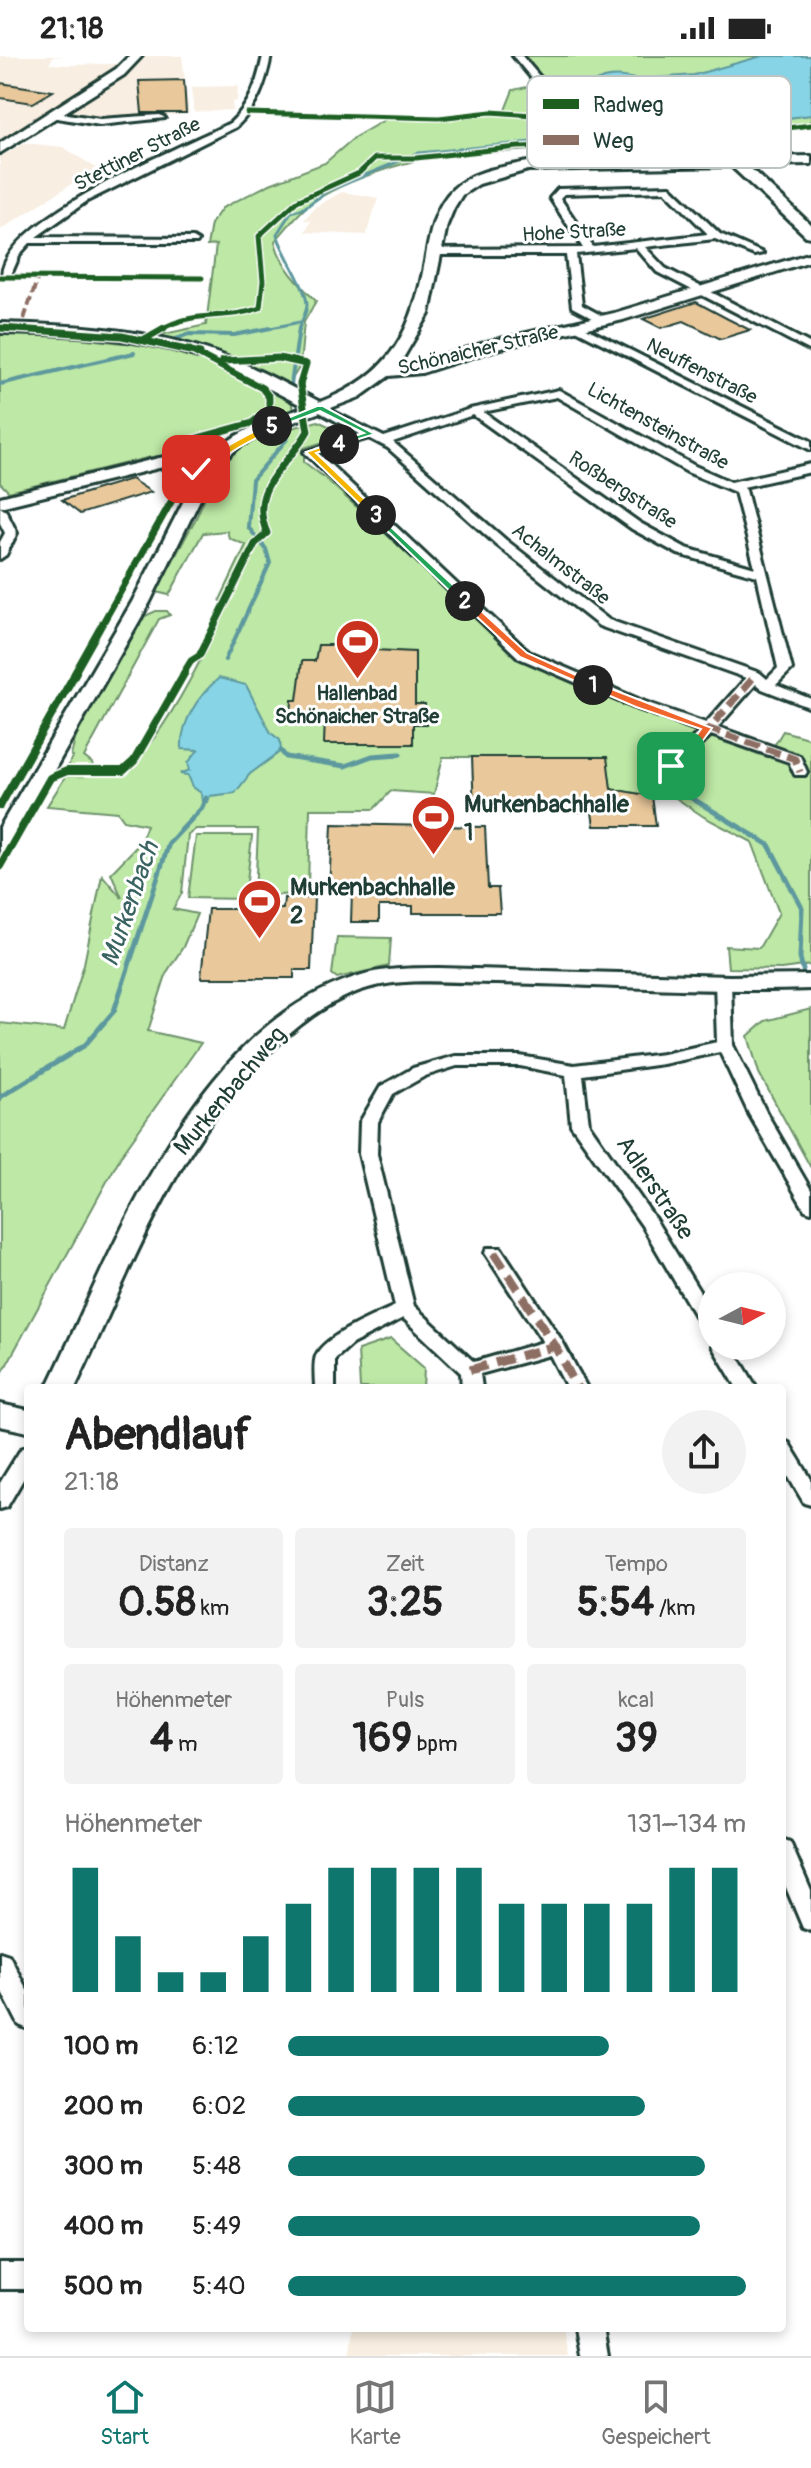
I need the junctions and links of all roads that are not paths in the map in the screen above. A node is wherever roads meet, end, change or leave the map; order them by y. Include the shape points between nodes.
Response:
1 (136, 56) edge
2 (267, 56) edge
3 (517, 56) edge
4 (534, 76) edge
5 (54, 115) junction
6 (160, 118) dead end
7 (0, 149) edge
8 (811, 160) edge
9 (791, 161) edge
10 (528, 168) edge
11 (741, 168) edge
12 (811, 233) edge
13 (716, 236) junction
14 (27, 240) junction
15 (193, 241) dead end
16 (640, 247) junction
17 (590, 250) junction
18 (432, 252) junction
19 (571, 252) junction
20 (758, 253) dead end
21 (811, 257) edge
22 (6, 275) dead end
23 (702, 289) junction
24 (604, 321) junction
25 (578, 327) junction
26 (0, 328) edge
27 (811, 348) edge
28 (385, 371) junction
29 (320, 408) junction
30 (474, 411) junction
31 (371, 434) junction
32 (385, 441) junction
33 (811, 446) edge
34 (210, 468) junction
35 (811, 468) edge
36 (730, 486) junction
37 (0, 502) edge
38 (0, 511) edge
39 (0, 555) edge
40 (763, 574) junction
41 (761, 681) junction
42 (811, 704) edge
43 (707, 728) junction
44 (671, 766) dead end
45 (800, 772) dead end
46 (0, 846) edge
47 (723, 982) junction
48 (811, 982) edge
49 (725, 1045) junction
50 (574, 1071) junction
51 (811, 1206) edge
52 (494, 1253) dead end
53 (698, 1305) edge
54 (405, 1309) junction
55 (555, 1346) junction
56 (730, 1360) edge
57 (471, 1379) edge
58 (63, 1384) edge
59 (325, 1384) edge
60 (575, 1384) edge
61 (745, 1384) edge
62 (0, 1415) edge
63 (24, 1420) edge
64 (786, 1455) edge
65 (24, 1461) edge
66 (811, 1497) edge
67 (0, 1501) edge
68 (786, 1859) edge
69 (811, 1920) edge
70 (0, 1963) edge
71 (24, 2009) edge
72 (0, 2276) edge
73 (24, 2276) edge
74 (590, 2332) edge
75 (594, 2356) edge

1 - 5 street via 127,68
2 - 14 street, Stettiner Straße via 257,100 233,125 92,195
3 - 4 street
5 - 6 street via 113,123
5 - 7 street
8 - 9 street
10 - 18 street via 496,172 473,182 446,205
11 - 12 street
13 - 16 street, Hohe Straße
13 - 17 street via 667,188 561,191 555,198
13 - 20 street
14 - 15 street
14 - 22 street, Stettiner Straße
16 - 17 street, Hohe Straße
16 - 23 street via 661,270
17 - 19 street, Hohe Straße
18 - 19 street, Hohe Straße
18 - 28 street via 420,317
19 - 24 street via 577,307
21 - 23 street, Schönaicher Straße
23 - 24 street, Schönaicher Straße
23 - 27 street
24 - 25 street, Schönaicher Straße
25 - 28 street, Schönaicher Straße via 493,345 422,368
25 - 33 street, Neuffenstraße
26 - 29 street via 122,336 205,354
28 - 29 street, Schönaicher Straße via 363,389
29 - 31 street, Achalmstraße
29 - 34 street, Schönaicher Straße via 255,433
30 - 32 street, Lichtensteinstraße
30 - 36 street, Lichtensteinstraße via 559,393
30 - 40 street, Roßbergstraße via 636,526 682,551
31 - 32 street, Achalmstraße
31 - 43 street via 310,452 524,655
32 - 41 street, Achalmstraße via 604,623
34 - 37 street via 159,463
34 - 46 street, Schönaicher Straße via 160,567
35 - 36 street
36 - 40 street via 740,490
38 - 39 street via 11,533
40 - 41 street via 785,669
41 - 42 street, Achalmstraße
41 - 43 street
43 - 44 street
43 - 45 street via 795,759
47 - 48 street, Murkenbachweg
47 - 49 street
47 - 58 street, Murkenbachweg via 403,978 364,982 308,1007 258,1049 177,1150
49 - 50 street
49 - 51 street
50 - 53 street, Adlerstraße via 580,1125
50 - 54 street via 520,1061 456,1061 419,1072 387,1090 369,1122 368,1154
52 - 55 street
54 - 57 street via 455,1353
54 - 59 street via 345,1339 325,1357
55 - 57 street
55 - 60 street
56 - 61 street
62 - 63 street
64 - 66 street
65 - 67 street
68 - 69 street
70 - 71 street
72 - 73 street
74 - 75 street

